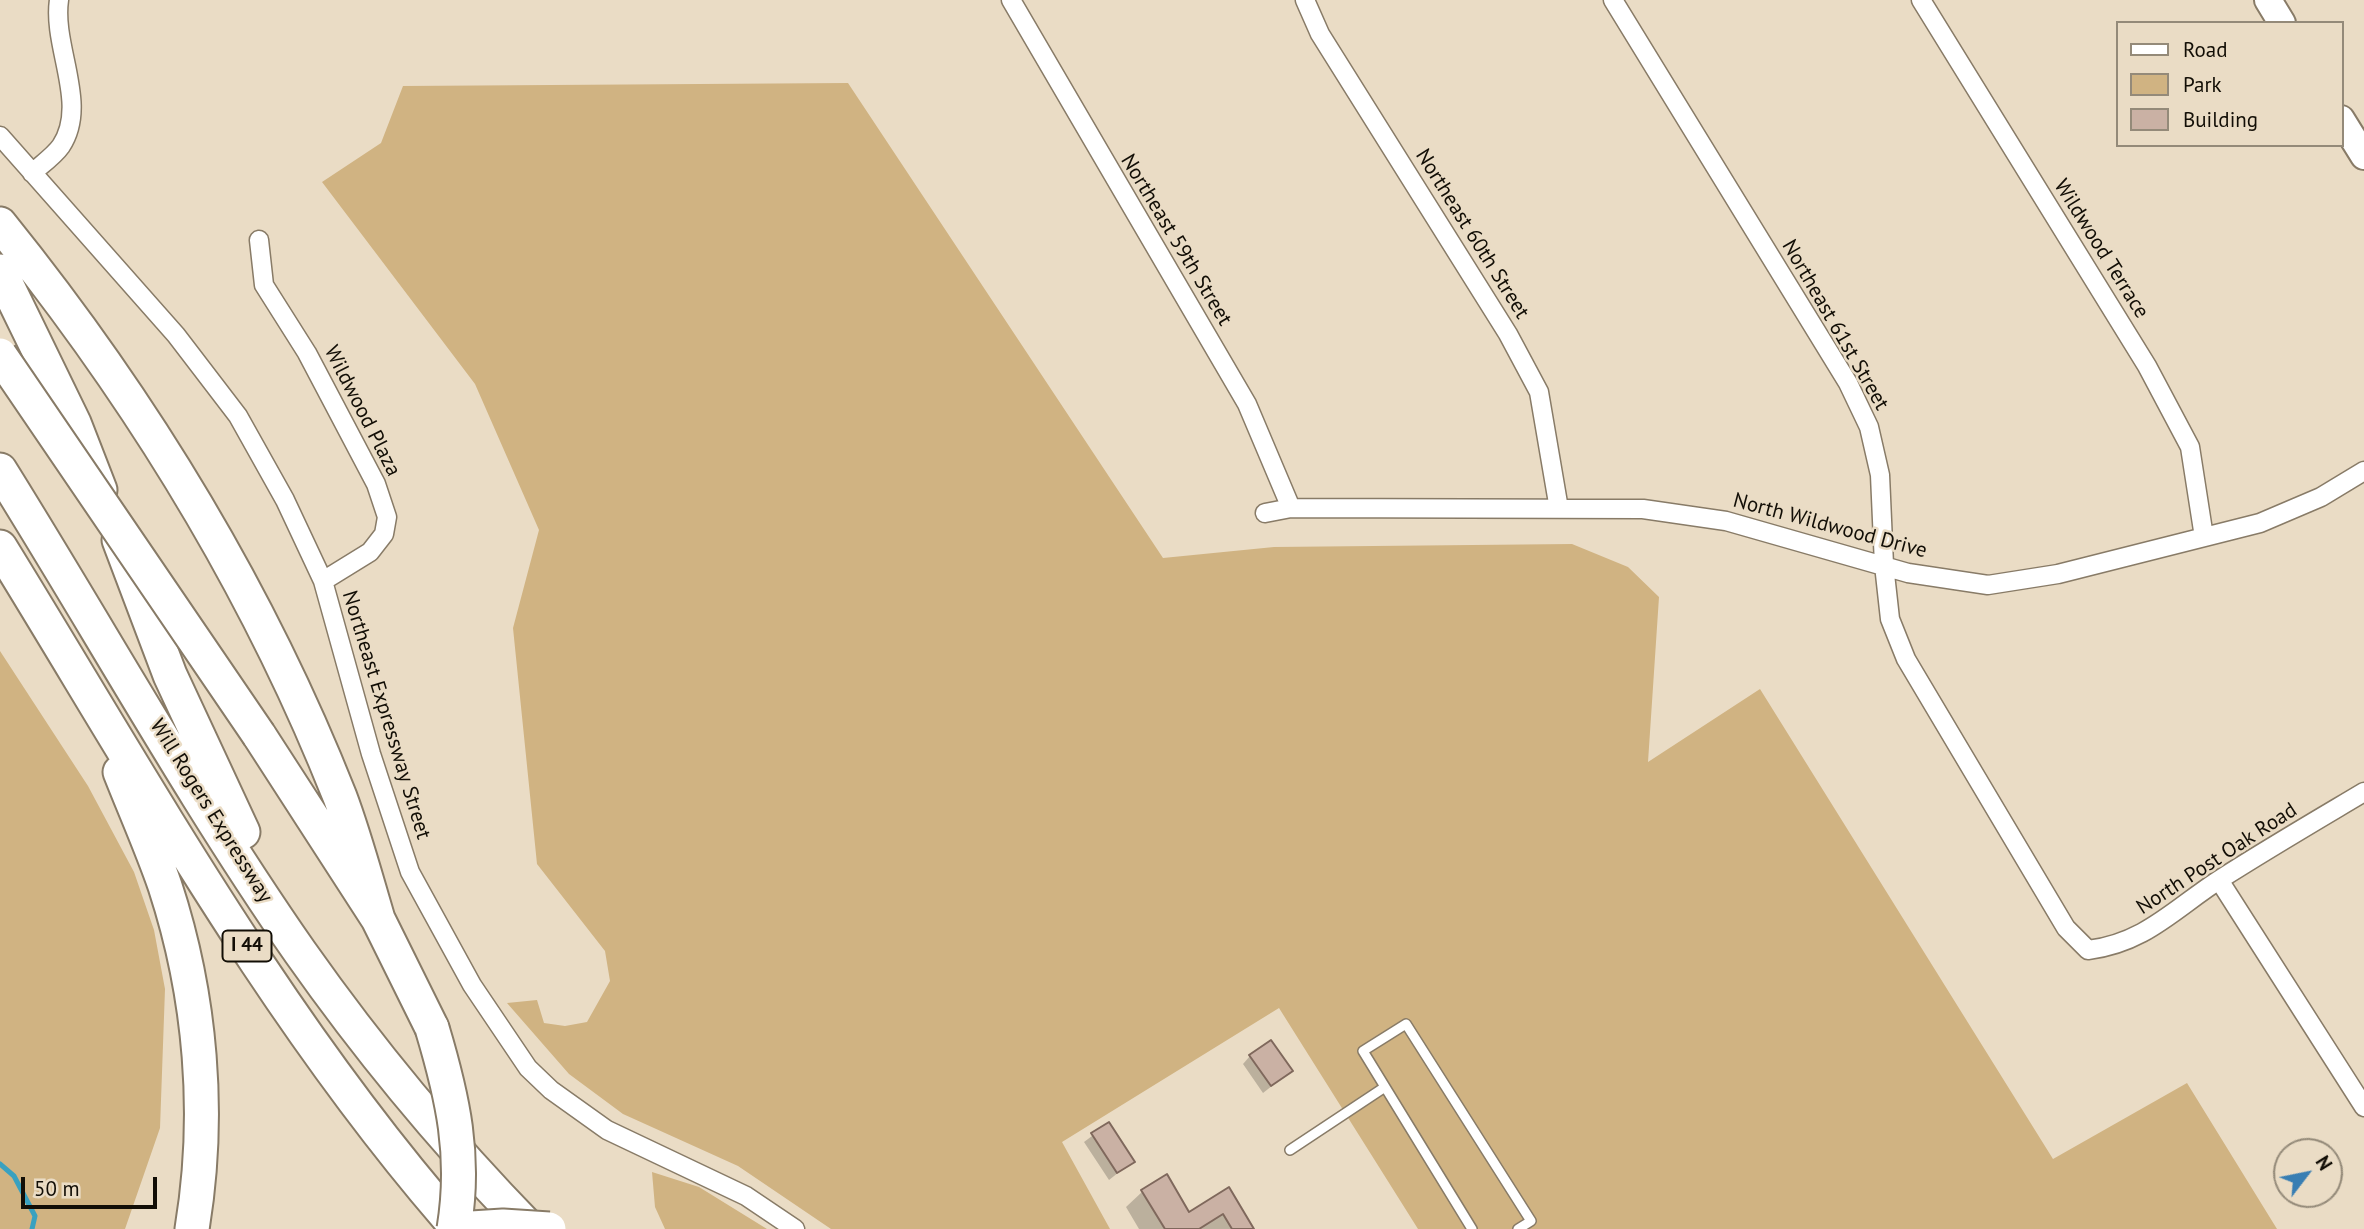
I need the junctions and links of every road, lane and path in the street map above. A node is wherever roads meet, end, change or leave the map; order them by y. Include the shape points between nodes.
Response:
1 (59, 0) edge
2 (1011, 0) edge
3 (1305, 0) edge
4 (1613, 0) edge
5 (1921, 0) edge
6 (2268, 0) edge
7 (2281, 21) edge
8 (2343, 122) edge
9 (0, 136) edge
10 (2364, 156) edge
11 (32, 173) junction
12 (0, 224) edge
13 (259, 240) dead end
14 (0, 271) edge
15 (0, 355) edge
16 (0, 470) edge
17 (2364, 471) edge
18 (1291, 508) junction
19 (1559, 509) junction
20 (1265, 513) dead end
21 (2204, 537) junction
22 (0, 547) edge
23 (1884, 565) junction
24 (323, 581) junction
25 (87, 688) junction
26 (2364, 792) edge
27 (2219, 880) junction
28 (379, 919) junction
29 (2088, 950) joint
30 (299, 951) junction
31 (1385, 1087) junction
32 (2364, 1107) edge
33 (1290, 1150) dead end
34 (192, 1229) edge
35 (456, 1229) edge
36 (530, 1229) edge
37 (549, 1229) edge
38 (795, 1229) edge
39 (1472, 1229) edge
40 (1518, 1229) edge

1 - 11 street via 58,32 73,116 61,146
2 - 18 street, Northeast 59th Street via 1247,404
3 - 19 street, Northeast 60th Street via 1321,34 1539,391
4 - 23 street, Northeast 61st Street via 1848,383 1880,475
5 - 21 street, Wildwood Terrace via 2147,366 2190,447
6 - 7 main road
8 - 10 main road
9 - 11 street, Northeast Expressway Street
11 - 24 street, Northeast Expressway Street via 176,335 238,416
12 - 28 highway via 126,391 219,539 289,681 340,799
13 - 24 street, Wildwood Plaza via 264,285 313,365 376,484 387,517 384,534 370,552
14 - 30 highway via 74,423 170,676
15 - 28 highway, bridge
16 - 30 highway, Will Rogers Expressway / I 44
17 - 21 street, North Wildwood Drive via 2321,497 2260,523
18 - 19 street, North Wildwood Drive
18 - 20 street, North Wildwood Drive
19 - 23 street, North Wildwood Drive via 1643,509 1726,521
21 - 23 street, North Wildwood Drive via 2058,574 1988,585
22 - 25 highway, Will Rogers Expressway / I 44
23 - 29 street, Northeast 61st Street via 1890,619 1921,689 2066,928
24 - 38 street, Northeast Expressway Street via 371,754 410,872 472,985 528,1068 607,1130 746,1196
25 - 34 highway via 165,886 190,990 199,1047 202,1129
25 - 35 highway, Will Rogers Expressway / I 44 via 263,971 340,1082
26 - 27 street, North Post Oak Road
27 - 29 street, North Post Oak Road via 2145,934 2114,947
27 - 32 street
28 - 35 highway, bridge via 432,1028 456,1112
30 - 36 highway, Will Rogers Expressway / I 44 via 420,1109
31 - 33 lane
31 - 39 lane
31 - 40 lane via 1363,1051 1406,1024 1531,1221
35 - 37 highway, bridge

